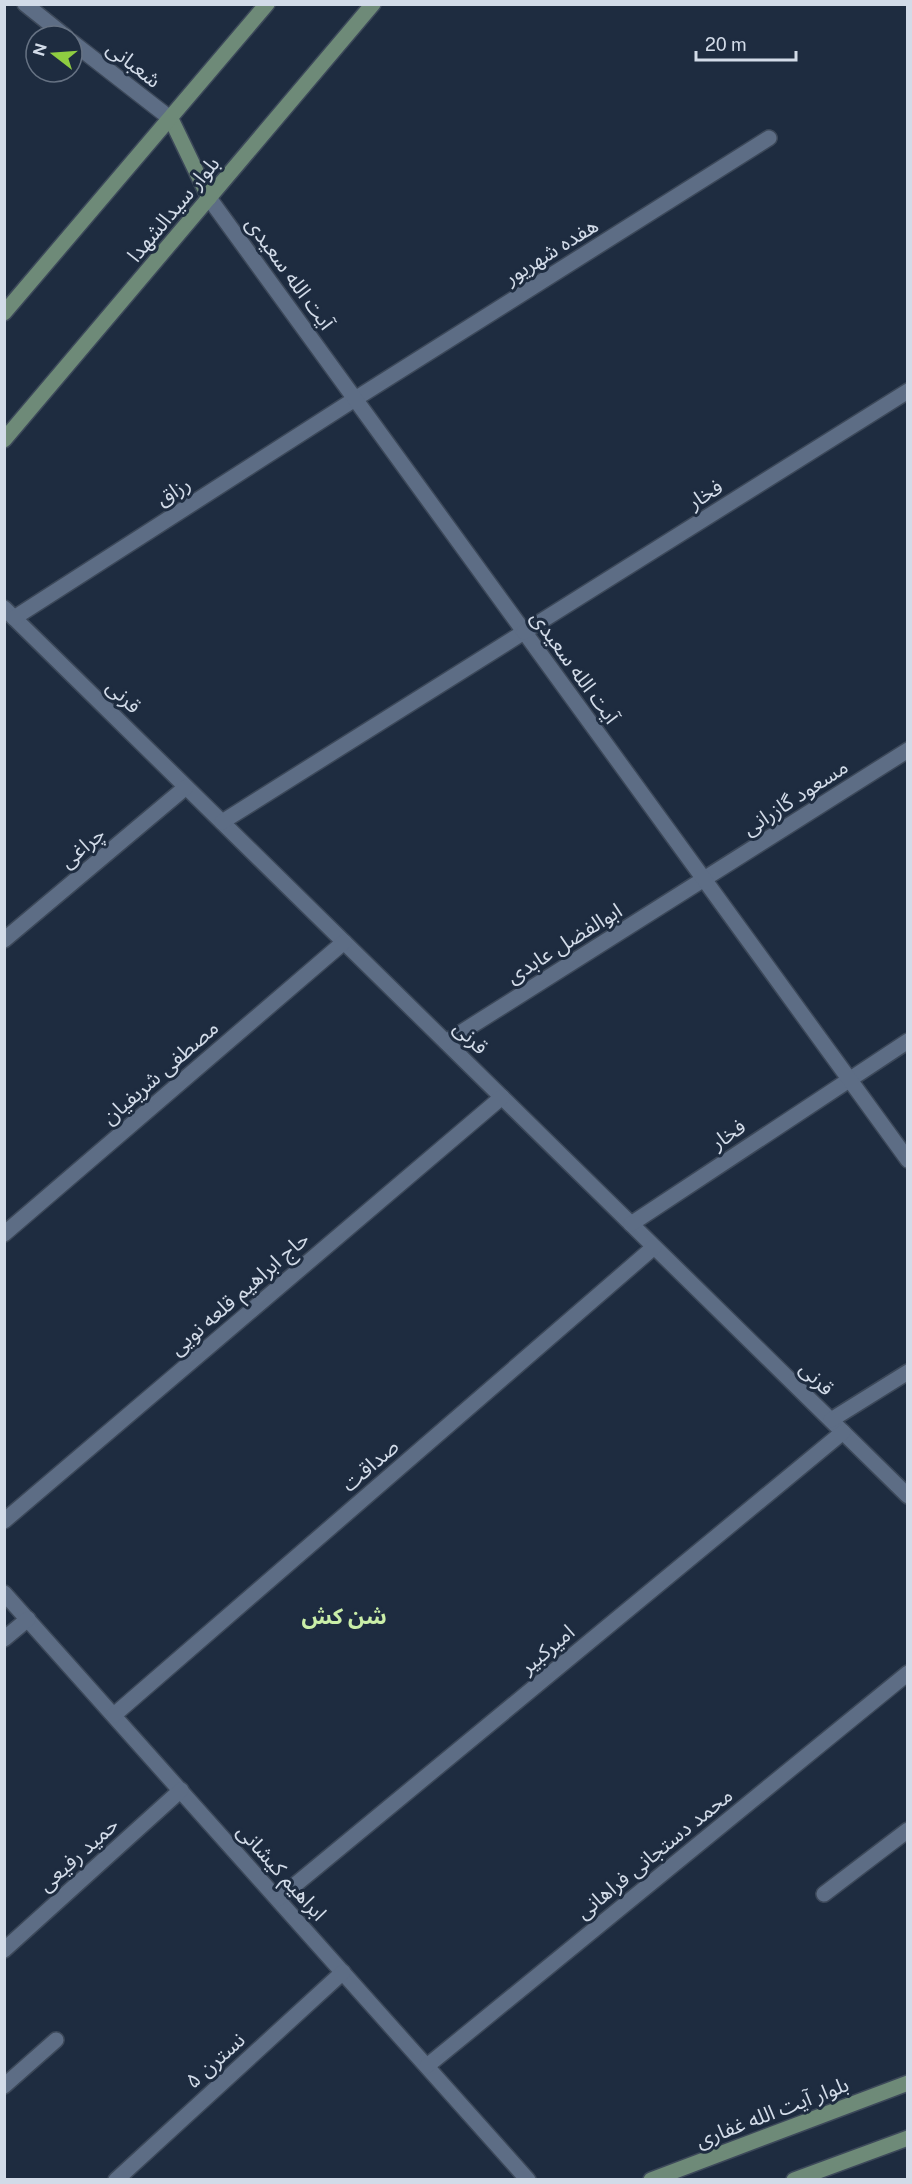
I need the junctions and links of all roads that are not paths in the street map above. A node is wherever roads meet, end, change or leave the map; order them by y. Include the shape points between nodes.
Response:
1 (25, 4) edge
2 (267, 4) edge
3 (373, 4) edge
4 (50, 24) edge
5 (84, 51) edge
6 (171, 119) junction
7 (770, 138) dead end
8 (209, 198) junction
9 (4, 313) edge
10 (908, 392) edge
11 (355, 399) junction
12 (4, 440) edge
13 (9, 613) edge
14 (524, 632) junction
15 (908, 750) edge
16 (186, 787) junction
17 (222, 822) junction
18 (704, 880) junction
19 (4, 940) edge
20 (344, 942) junction
21 (908, 1041) edge
22 (446, 1042) junction
23 (848, 1078) junction
24 (502, 1096) junction
25 (908, 1160) edge
26 (631, 1224) junction
27 (4, 1234) edge
28 (654, 1247) junction
29 (908, 1372) edge
30 (831, 1420) junction
31 (843, 1432) junction
32 (908, 1496) edge
33 (4, 1521) edge
34 (4, 1593) edge
35 (28, 1619) junction
36 (4, 1639) edge
37 (908, 1673) edge
38 (114, 1715) junction
39 (181, 1790) junction
40 (908, 1830) edge
41 (824, 1894) dead end
42 (278, 1899) junction
43 (4, 1950) edge
44 (343, 1972) junction
45 (56, 2040) dead end
46 (427, 2066) junction
47 (908, 2083) edge
48 (4, 2086) edge
49 (908, 2138) edge
50 (116, 2180) edge
51 (528, 2180) edge
52 (651, 2180) edge
53 (794, 2180) edge

1 - 4 street
2 - 6 main road
3 - 8 main road, بلوار سیدالشهدا
5 - 6 street, شعبانی
6 - 8 main road
6 - 9 main road
7 - 11 street, هفده شهریور
8 - 11 street, آیت الله سعیدی
8 - 12 main road, بلوار سیدالشهدا
10 - 14 street, فخار
11 - 13 street, رزاق
11 - 14 street, آیت الله سعیدی
13 - 16 street, قرنی
14 - 17 street, فخار
14 - 18 street, آیت الله سعیدی
15 - 18 street, مسعود گازرانی
16 - 17 street, قرنی
16 - 19 street, چراغی
17 - 20 street, قرنی
18 - 22 street, ابوالفضل عابدی
18 - 23 street, آیت الله سعیدی
20 - 22 street, قرنی
20 - 27 street, مصطفی شریفیان
21 - 23 street, فخار
22 - 24 street, قرنی
23 - 25 street, آیت الله سعیدی
23 - 26 street, فخار
24 - 26 street, قرنی
24 - 33 street, حاج ابراهیم قلعه نویی
26 - 28 street, قرنی
28 - 30 street, قرنی
28 - 38 street, صداقت
29 - 30 street
30 - 31 street, قرنی
31 - 32 street, قرنی
31 - 42 street, امیرکبیر
34 - 35 street, ابراهیم کیشانی
35 - 36 street
35 - 38 street, ابراهیم کیشانی
37 - 46 street, محمد دستجانی فراهانی
38 - 39 street, ابراهیم کیشانی
39 - 42 street, ابراهیم کیشانی
39 - 43 street, حمید رفیعی
40 - 41 street
42 - 44 street, ابراهیم کیشانی
44 - 46 street, ابراهیم کیشانی
44 - 50 street, نسترن ۵
45 - 48 street
46 - 51 street, ابراهیم کیشانی
47 - 52 main road, بلوار آیت الله غفاری
49 - 53 main road

